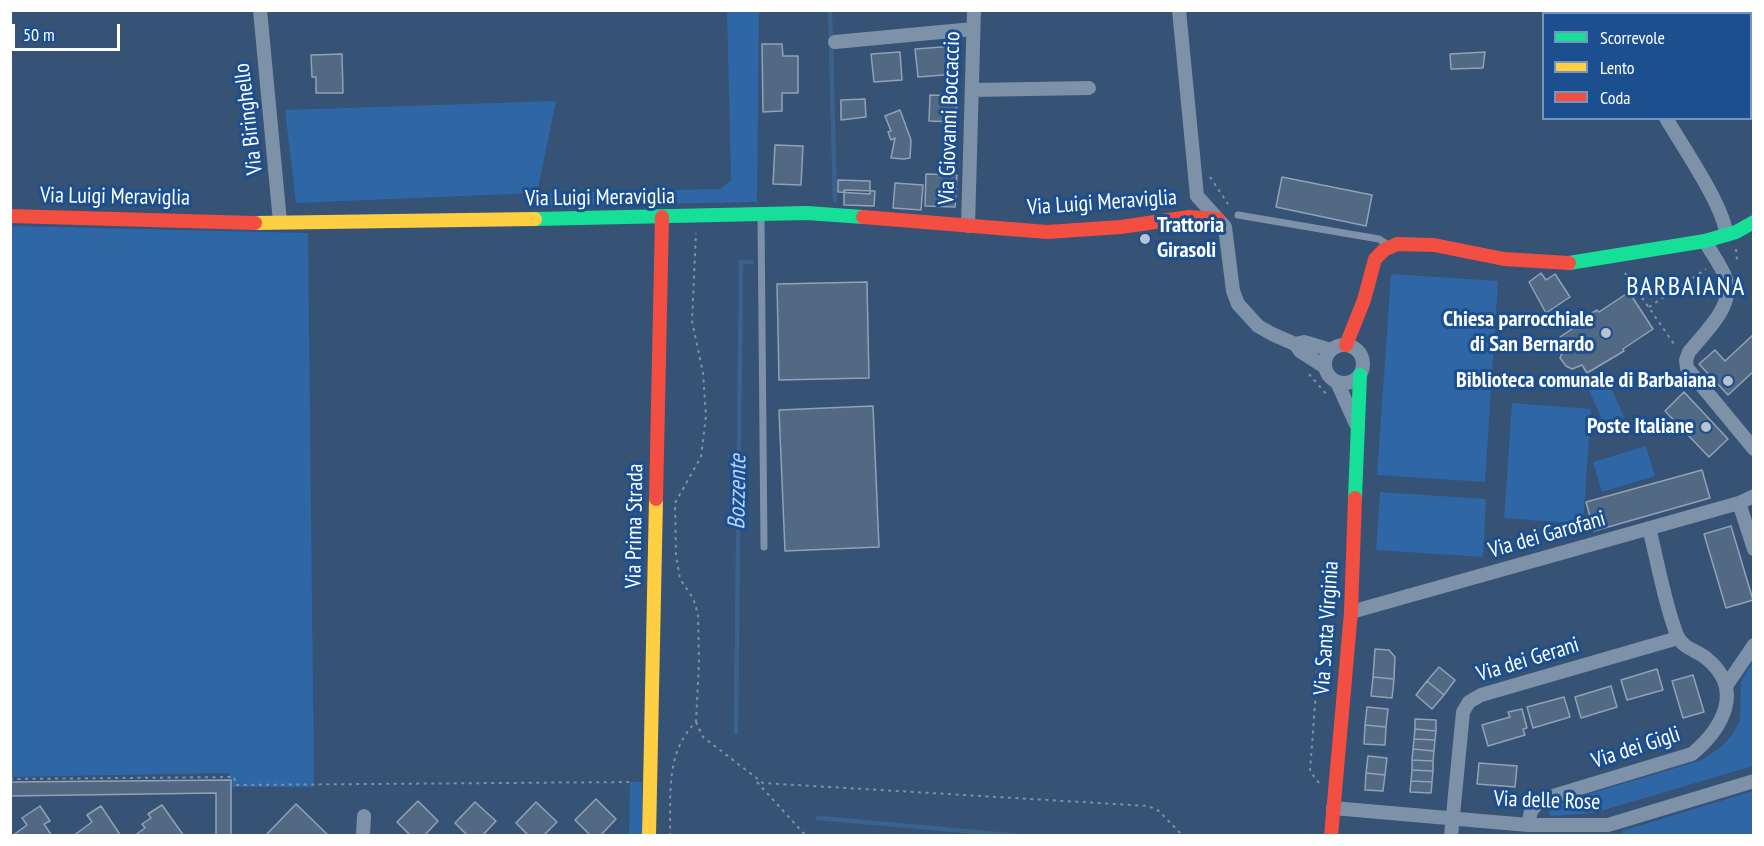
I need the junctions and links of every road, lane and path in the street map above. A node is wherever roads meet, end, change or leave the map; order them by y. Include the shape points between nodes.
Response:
1 (260, 10) edge
2 (974, 10) edge
3 (1179, 10) edge
4 (973, 29) junction
5 (835, 42) dead end
6 (1089, 88) dead end
7 (972, 90) junction
8 (1667, 120) edge
9 (1203, 170) dead end
10 (1197, 196) junction
11 (1228, 205) dead end
12 (1238, 215) dead end
13 (10, 216) edge
14 (761, 216) junction
15 (1190, 217) junction
16 (662, 218) junction
17 (1218, 219) junction
18 (280, 222) junction
19 (1754, 222) edge
20 (696, 226) dead end
21 (968, 226) junction
22 (1726, 235) junction
23 (1705, 242) junction
24 (1390, 246) junction
25 (1619, 264) dead end
26 (1702, 272) dead end
27 (1649, 307) junction
28 (1295, 344) junction
29 (1346, 345) junction
30 (1676, 347) dead end
31 (1331, 351) junction
32 (1325, 368) junction
33 (1306, 371) dead end
34 (1360, 375) junction
35 (1337, 382) junction
36 (1330, 400) dead end
37 (1356, 424) junction
38 (1754, 449) edge
39 (1754, 496) edge
40 (1739, 503) junction
41 (1648, 528) junction
42 (764, 547) dead end
43 (1754, 549) edge
44 (1351, 612) junction
45 (1333, 637) dead end
46 (1678, 638) junction
47 (1754, 645) edge
48 (1726, 686) junction
49 (696, 722) junction
50 (10, 779) edge
51 (755, 779) junction
52 (1754, 781) edge
53 (642, 782) dead end
54 (1321, 790) dead end
55 (1333, 808) junction
56 (364, 816) dead end
57 (1453, 817) junction
58 (1528, 825) junction
59 (1607, 830) edge
60 (363, 836) edge
61 (649, 836) edge
62 (670, 836) edge
63 (806, 836) edge
64 (1183, 836) edge
65 (1331, 836) edge
66 (1451, 836) edge

1 - 18 street, Via Biringhello
2 - 4 street, Via Giovanni Boccaccio
3 - 10 street
4 - 5 street
4 - 7 street, Via Giovanni Boccaccio
6 - 7 street
7 - 21 street, Via Giovanni Boccaccio
8 - 22 street via 1706,186
9 - 11 path
10 - 15 street, Via Luigi Meraviglia
10 - 17 street
12 - 24 lane via 1379,239
13 - 18 street, Via Luigi Meraviglia
14 - 16 street, Via Luigi Meraviglia
14 - 21 street, Via Luigi Meraviglia via 850,215
14 - 42 lane
15 - 17 street, Via Luigi Meraviglia
15 - 21 street, Via Luigi Meraviglia via 1121,227 1040,232
16 - 18 street, Via Luigi Meraviglia
16 - 61 street, Via Prima Strada
17 - 28 street via 1227,234 1238,304 1258,326
19 - 22 street
20 - 49 path via 692,321 703,373 706,416 701,457 675,503 680,579 698,614
22 - 23 street
23 - 24 street via 1572,263 1504,259 1422,243
23 - 38 street via 1725,276 1727,297 1686,360 1687,368
24 - 29 street via 1380,252 1372,267
25 - 27 path
26 - 27 path
27 - 30 path
28 - 31 street via 1304,342
28 - 32 street
29 - 31 street
29 - 34 street via 1362,356 1364,366
31 - 32 street
32 - 35 street
33 - 36 path
34 - 35 street via 1350,383
34 - 37 street, Via Santa Virginia
35 - 37 street, Via Santa Virginia
37 - 44 street, Via Santa Virginia via 1359,456
39 - 40 street, Via dei Garofani
40 - 41 street, Via dei Garofani
40 - 43 street
41 - 44 street, Via dei Garofani
41 - 46 street
44 - 55 street, Via Santa Virginia
45 - 54 path via 1319,652 1311,771
46 - 48 street via 1706,657
46 - 57 street, Via dei Gerani via 1481,695 1469,702 1463,712
47 - 48 street
48 - 58 street, Via dei Gigli via 1727,705 1720,723 1710,740 1692,754 1540,800 1531,811
49 - 51 path via 704,737
49 - 62 path via 687,730 672,763
50 - 53 path via 234,777 236,785
51 - 63 path
51 - 64 path via 808,787 1148,806 1159,811
52 - 59 street, Via delle Rose
55 - 57 street, Via delle Rose
55 - 65 street, Via Santa Virginia
56 - 60 street
57 - 58 street, Via delle Rose
57 - 66 street, Via dei Gerani
58 - 59 street, Via delle Rose

